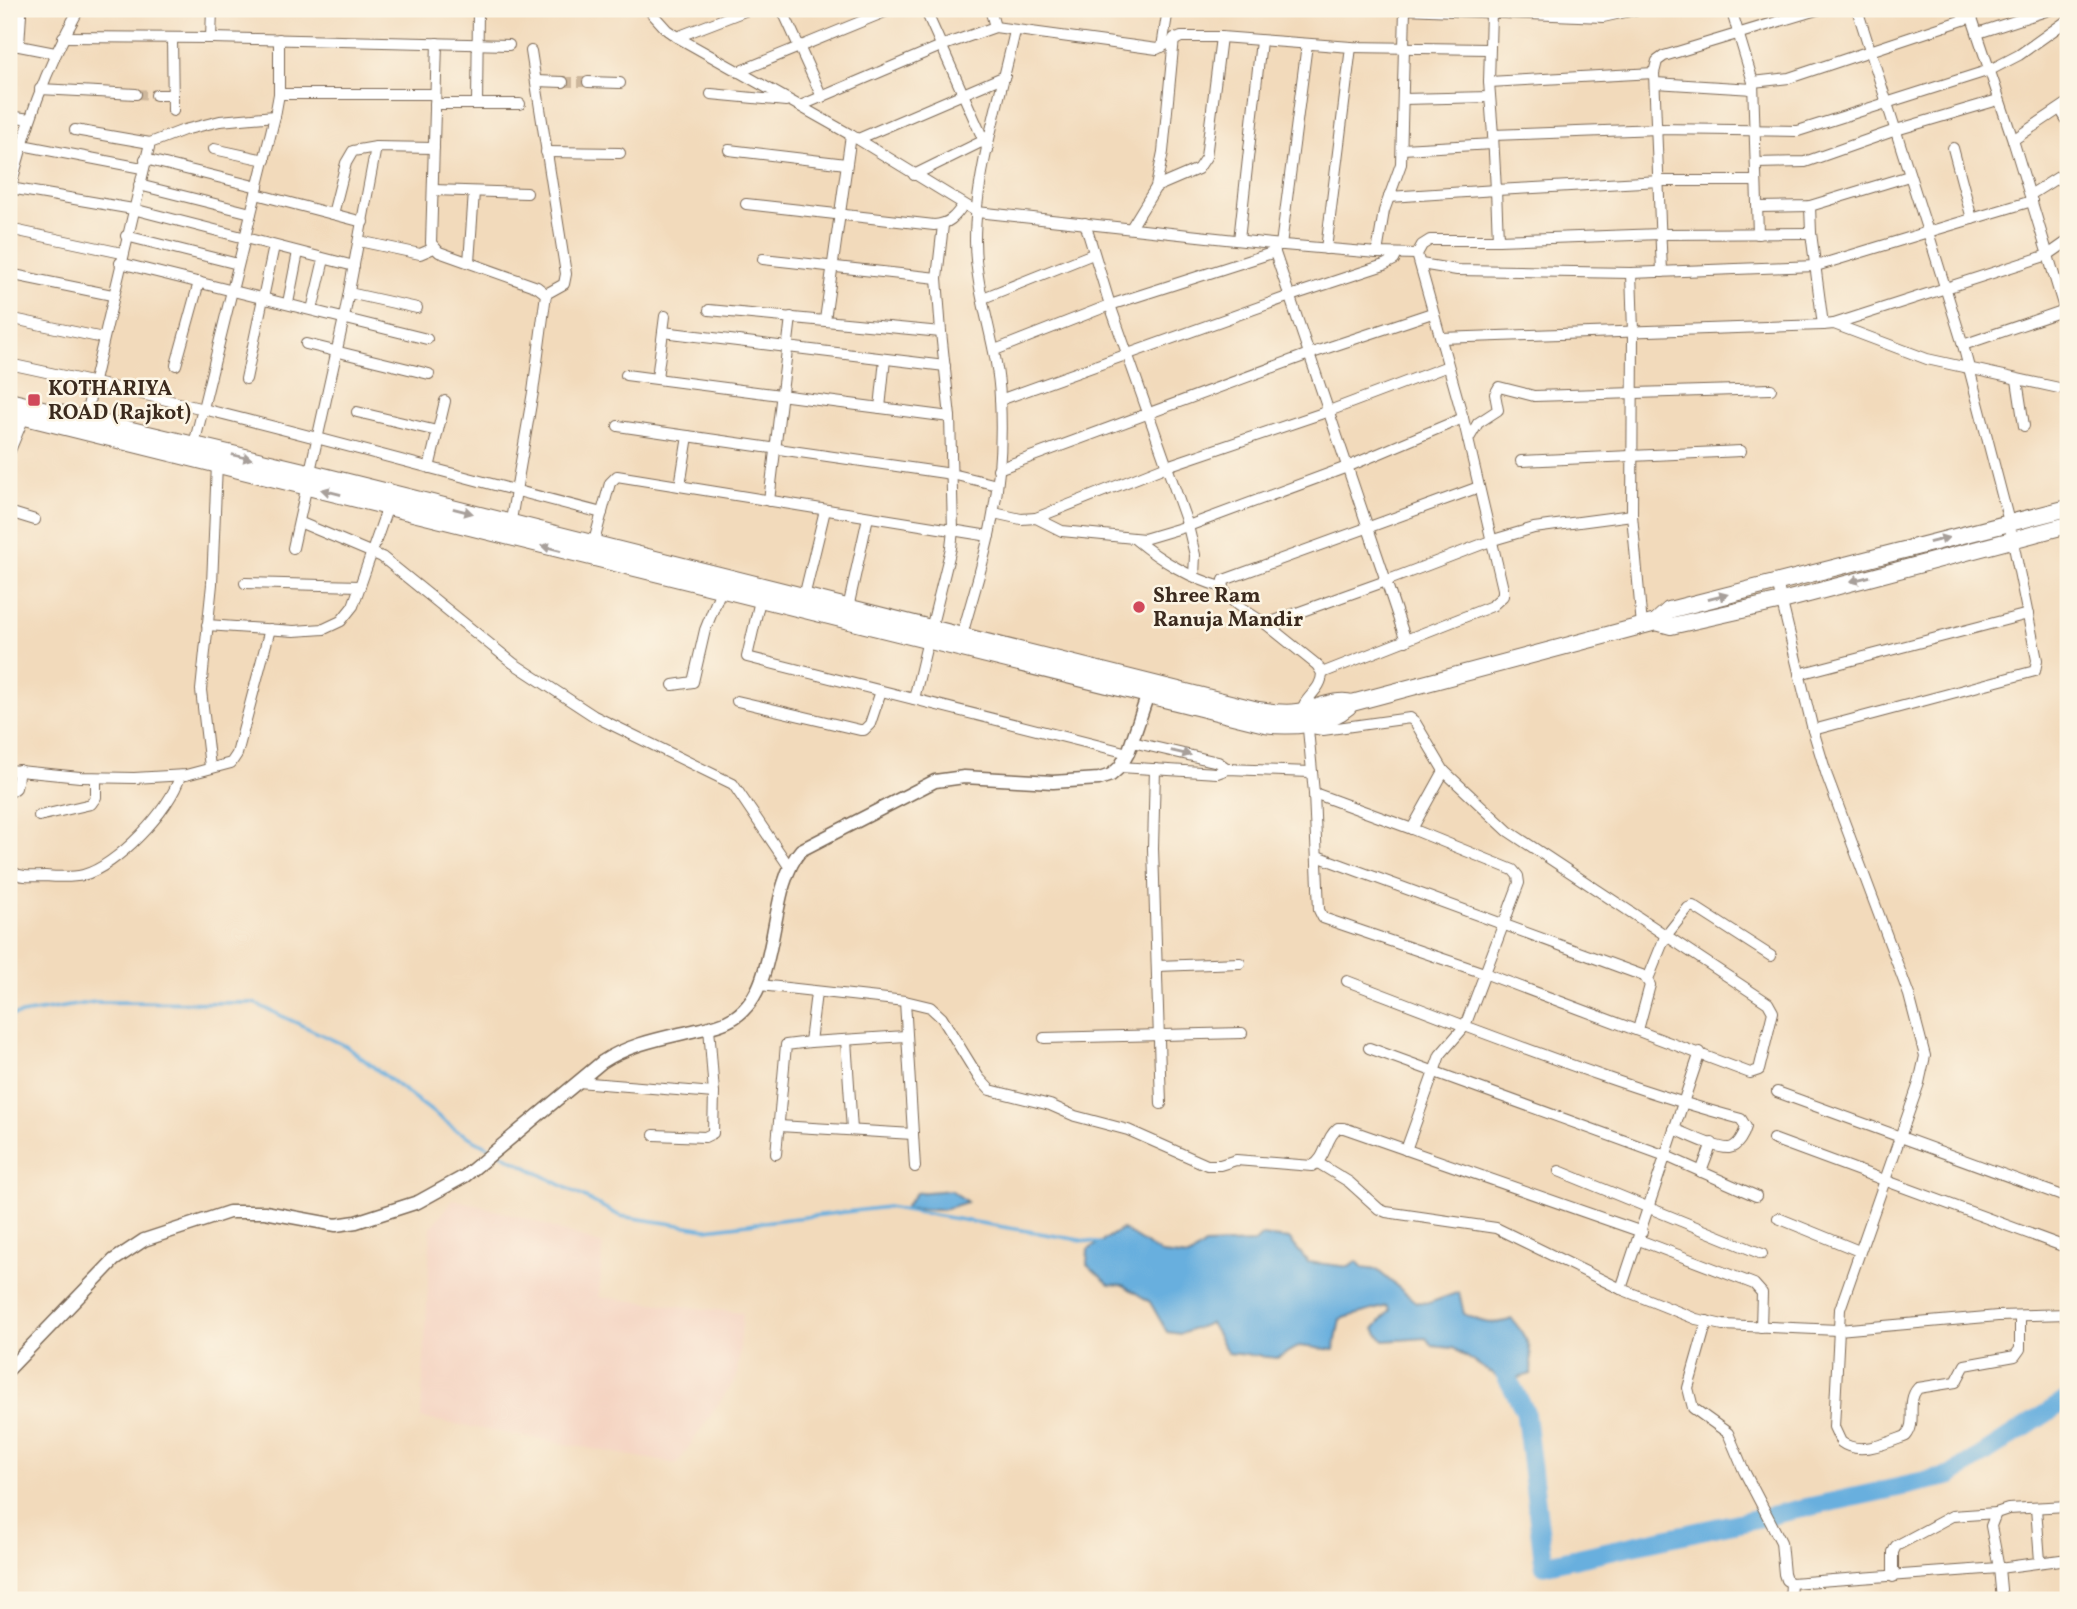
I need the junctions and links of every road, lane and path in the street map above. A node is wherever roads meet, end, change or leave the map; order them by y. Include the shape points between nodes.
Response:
1 (12, 9) edge
2 (79, 9) edge
3 (212, 9) edge
4 (478, 9) edge
5 (648, 9) edge
6 (750, 9) edge
7 (782, 9) edge
8 (892, 9) edge
9 (925, 9) edge
10 (989, 9) edge
11 (1168, 9) edge
12 (1405, 9) edge
13 (1639, 9) edge
14 (1731, 9) edge
15 (1820, 9) edge
16 (1857, 9) edge
17 (2052, 9) edge
18 (1491, 12) junction
19 (1971, 13) edge
20 (2068, 20) edge
21 (995, 27) junction
22 (1015, 31) junction
23 (1737, 33) junction
24 (1978, 33) junction
25 (63, 37) junction
26 (677, 37) junction
27 (1221, 37) junction
28 (172, 38) junction
29 (211, 38) junction
30 (1174, 38) junction
31 (279, 39) junction
32 (1261, 41) junction
33 (437, 43) junction
34 (477, 44) junction
35 (1307, 44) junction
36 (14, 45) edge
37 (509, 45) dead end
38 (798, 46) junction
39 (941, 46) junction
40 (1162, 47) junction
41 (1352, 47) junction
42 (1405, 49) junction
43 (1488, 49) junction
44 (531, 51) dead end
45 (1870, 51) junction
46 (55, 53) junction
47 (1990, 70) junction
48 (738, 72) junction
49 (1005, 76) junction
50 (1654, 78) junction
51 (536, 81) junction
52 (563, 82) tunnel mouth
53 (588, 82) tunnel mouth
54 (1489, 82) junction
55 (620, 83) dead end
56 (1753, 86) junction
57 (40, 89) junction
58 (135, 93) tunnel mouth
59 (279, 94) junction
60 (711, 94) dead end
61 (962, 94) junction
62 (156, 95) tunnel mouth
63 (173, 95) junction
64 (822, 97) junction
65 (1490, 97) junction
66 (435, 99) junction
67 (1403, 99) junction
68 (1998, 100) junction
69 (1887, 102) junction
70 (477, 104) junction
71 (520, 104) dead end
72 (795, 104) junction
73 (2064, 106) edge
74 (173, 111) dead end
75 (9, 116) edge
76 (275, 116) junction
77 (30, 119) junction
78 (2068, 122) edge
79 (1658, 129) junction
80 (75, 130) dead end
81 (1896, 130) junction
82 (1755, 131) junction
83 (854, 137) junction
84 (1493, 139) junction
85 (2013, 140) junction
86 (150, 143) junction
87 (22, 145) junction
88 (986, 146) junction
89 (376, 147) junction
90 (1953, 148) dead end
91 (214, 149) dead end
92 (434, 149) junction
93 (1402, 149) junction
94 (729, 150) dead end
95 (546, 152) junction
96 (620, 153) dead end
97 (265, 160) junction
98 (13, 163) edge
99 (144, 163) junction
100 (1756, 163) junction
101 (846, 164) junction
102 (2068, 171) edge
103 (915, 175) junction
104 (1909, 176) junction
105 (1660, 181) junction
106 (1756, 181) junction
107 (139, 185) junction
108 (1156, 187) junction
109 (433, 190) junction
110 (1496, 190) junction
111 (10, 191) edge
112 (257, 191) junction
113 (474, 192) junction
114 (527, 193) dead end
115 (1389, 197) junction
116 (2031, 198) junction
117 (746, 204) dead end
118 (963, 205) junction
119 (1810, 206) junction
120 (1758, 207) junction
121 (133, 209) junction
122 (977, 212) junction
123 (251, 213) junction
124 (333, 214) junction
125 (839, 214) junction
126 (1972, 219) junction
127 (363, 222) junction
128 (1085, 223) junction
129 (943, 225) junction
130 (1131, 228) junction
131 (9, 229) edge
132 (1928, 232) junction
133 (1811, 233) junction
134 (1661, 234) junction
135 (1758, 234) junction
136 (126, 236) junction
137 (244, 239) junction
138 (1239, 240) junction
139 (1498, 240) junction
140 (359, 241) junction
141 (2068, 241) edge
142 (274, 246) junction
143 (1276, 247) junction
144 (434, 248) junction
145 (1326, 249) junction
146 (298, 252) junction
147 (1377, 253) junction
148 (1093, 254) junction
149 (1397, 254) junction
150 (2048, 256) junction
151 (121, 258) junction
152 (324, 259) junction
153 (763, 259) dead end
154 (1419, 259) junction
155 (468, 262) junction
156 (238, 264) junction
157 (354, 266) junction
158 (1816, 266) junction
159 (833, 267) junction
160 (1662, 272) junction
161 (9, 274) edge
162 (1630, 274) junction
163 (937, 278) junction
164 (199, 282) junction
165 (1945, 289) junction
166 (232, 290) junction
167 (349, 293) junction
168 (547, 294) junction
169 (112, 295) junction
170 (1290, 296) junction
171 (263, 297) junction
172 (983, 298) junction
173 (288, 303) junction
174 (1110, 305) junction
175 (417, 308) dead end
176 (312, 310) junction
177 (709, 310) dead end
178 (1432, 313) junction
179 (2067, 313) edge
180 (665, 316) dead end
181 (791, 317) junction
182 (9, 318) edge
183 (344, 318) junction
184 (825, 320) junction
185 (1828, 325) junction
186 (1633, 331) junction
187 (663, 332) junction
188 (941, 332) junction
189 (103, 338) junction
190 (1441, 338) junction
191 (426, 339) dead end
192 (306, 344) dead end
193 (1963, 345) junction
194 (788, 347) junction
195 (995, 350) junction
196 (336, 351) junction
197 (1127, 354) junction
198 (1309, 354) junction
199 (885, 359) junction
200 (9, 364) edge
201 (176, 365) dead end
202 (945, 366) junction
203 (1448, 366) junction
204 (1970, 370) junction
205 (429, 374) dead end
206 (626, 375) dead end
207 (657, 378) junction
208 (246, 379) dead end
209 (2017, 380) junction
210 (93, 382) junction
211 (1771, 389) dead end
212 (2068, 390) edge
213 (783, 394) junction
214 (1633, 395) junction
215 (1000, 400) junction
216 (9, 401) edge
217 (445, 401) dead end
218 (880, 408) junction
219 (203, 409) junction
220 (1329, 411) junction
221 (357, 412) dead end
222 (1148, 412) junction
223 (17, 415) edge
224 (950, 417) junction
225 (1463, 418) junction
226 (85, 419) junction
227 (618, 426) dead end
228 (2024, 426) dead end
229 (438, 431) junction
230 (688, 436) junction
231 (316, 438) junction
232 (1468, 440) junction
233 (776, 447) junction
234 (193, 451) junction
235 (1741, 451) dead end
236 (9, 453) edge
237 (1632, 457) junction
238 (1521, 461) dead end
239 (218, 464) junction
240 (1167, 466) junction
241 (1347, 467) junction
242 (429, 468) junction
243 (998, 469) junction
244 (952, 474) junction
245 (307, 479) junction
246 (997, 485) junction
247 (680, 486) junction
248 (1479, 487) junction
249 (515, 491) junction
250 (769, 501) junction
251 (388, 506) junction
252 (2068, 508) edge
253 (825, 510) junction
254 (9, 512) edge
255 (601, 513) junction
256 (994, 513) junction
257 (1633, 515) junction
258 (868, 517) junction
259 (1036, 518) junction
260 (35, 520) dead end
261 (299, 522) junction
262 (2009, 522) junction
263 (2068, 525) edge
264 (1188, 526) junction
265 (1366, 527) junction
266 (509, 530) junction
267 (953, 530) junction
268 (989, 536) junction
269 (2013, 539) junction
270 (1136, 540) junction
271 (1493, 540) junction
272 (593, 545) junction
273 (293, 548) dead end
274 (371, 552) junction
275 (682, 574) junction
276 (1194, 576) junction
277 (1386, 581) junction
278 (1777, 582) junction
279 (245, 583) dead end
280 (360, 586) junction
281 (1222, 587) junction
282 (721, 590) junction
283 (804, 597) junction
284 (760, 600) junction
285 (1782, 601) junction
286 (848, 608) junction
287 (2028, 614) junction
288 (1266, 624) junction
289 (1649, 624) junction
290 (208, 625) junction
291 (270, 629) junction
292 (930, 635) junction
293 (1406, 641) junction
294 (960, 643) junction
295 (1322, 673) junction
296 (1799, 674) junction
297 (673, 685) dead end
298 (1149, 689) junction
299 (881, 691) junction
300 (914, 699) junction
301 (737, 701) dead end
302 (1303, 722) junction
303 (1814, 730) junction
304 (1130, 748) junction
305 (1120, 766) junction
306 (210, 767) junction
307 (1155, 769) junction
308 (1228, 769) junction
309 (14, 770) edge
310 (1444, 771) junction
311 (1311, 772) junction
312 (180, 776) junction
313 (96, 778) junction
314 (9, 793) edge
315 (1314, 793) junction
316 (39, 816) dead end
317 (1412, 829) junction
318 (1317, 856) junction
319 (9, 862) edge
320 (790, 868) junction
321 (1503, 923) junction
322 (1665, 937) junction
323 (1771, 956) dead end
324 (1240, 963) dead end
325 (1157, 966) junction
326 (1484, 973) junction
327 (1648, 979) junction
328 (1347, 981) dead end
329 (760, 985) junction
330 (816, 993) junction
331 (905, 1001) junction
332 (1465, 1026) junction
333 (709, 1027) junction
334 (1638, 1030) junction
335 (1241, 1033) dead end
336 (1158, 1036) junction
337 (906, 1037) junction
338 (1044, 1038) dead end
339 (846, 1040) junction
340 (810, 1042) junction
341 (1369, 1048) dead end
342 (1700, 1052) junction
343 (1434, 1070) junction
344 (578, 1082) junction
345 (1777, 1092) dead end
346 (714, 1093) junction
347 (1161, 1104) dead end
348 (1682, 1104) junction
349 (779, 1126) junction
350 (1674, 1129) junction
351 (852, 1130) junction
352 (913, 1134) junction
353 (654, 1135) dead end
354 (1901, 1135) junction
355 (1773, 1139) dead end
356 (1712, 1143) junction
357 (1406, 1150) junction
358 (776, 1154) dead end
359 (1666, 1156) junction
360 (1318, 1163) junction
361 (915, 1167) dead end
362 (1559, 1171) dead end
363 (1702, 1172) junction
364 (1885, 1180) junction
365 (1756, 1196) dead end
366 (2068, 1198) edge
367 (1649, 1206) junction
368 (1778, 1218) dead end
369 (1640, 1236) junction
370 (2068, 1248) edge
371 (1859, 1251) junction
372 (1762, 1254) dead end
373 (1621, 1289) junction
374 (2068, 1314) edge
375 (2020, 1316) junction
376 (1707, 1321) junction
377 (1761, 1327) junction
378 (1838, 1330) junction
379 (9, 1369) edge
380 (2068, 1506) edge
381 (2036, 1508) junction
382 (1996, 1513) junction
383 (2068, 1559) edge
384 (2040, 1561) junction
385 (1999, 1568) junction
386 (1893, 1577) junction
387 (1791, 1583) junction
388 (1790, 1600) edge
389 (2002, 1600) edge

1 - 36 street via 20,14
2 - 25 street
3 - 29 street
4 - 34 street
5 - 26 street
6 - 26 street
7 - 38 street
8 - 38 street
9 - 39 street
10 - 21 street
11 - 40 street
12 - 18 street
12 - 42 street
13 - 18 street via 1603,18
14 - 23 street
15 - 23 street
16 - 45 street
17 - 24 street
18 - 43 street
19 - 24 street
19 - 45 street
20 - 47 street
21 - 22 street
21 - 39 street
22 - 40 street
22 - 49 street
23 - 50 street via 1664,56 1657,61
23 - 56 street
24 - 47 street
25 - 28 street
25 - 46 street
26 - 48 street
27 - 30 street
27 - 32 street
27 - 108 street via 1206,157 1198,169
28 - 29 street
28 - 63 street
29 - 31 street
30 - 40 street
30 - 108 street
31 - 33 street
31 - 59 street
32 - 35 street
32 - 138 street
33 - 34 street
33 - 66 street
34 - 37 street
34 - 70 street
35 - 41 street
35 - 143 street
36 - 46 street
38 - 48 street
38 - 64 street
39 - 61 street
39 - 64 street
41 - 42 street
41 - 145 street
42 - 43 street
42 - 67 street
43 - 54 street
44 - 51 street
45 - 56 street
45 - 69 street
46 - 57 street
47 - 68 street
47 - 69 street
48 - 72 street
49 - 61 street
49 - 88 street
50 - 54 street
50 - 56 street
50 - 79 street
51 - 52 street
51 - 95 street
53 - 55 street
54 - 65 street
56 - 82 street
57 - 58 street
57 - 77 street
59 - 66 street
59 - 76 street
60 - 72 street
61 - 83 street
61 - 88 street
62 - 63 street
63 - 74 street
64 - 72 street
65 - 67 street
65 - 84 street
66 - 70 street
66 - 92 street
67 - 93 street
68 - 81 street
68 - 85 street
69 - 81 street
69 - 82 street via 1805,129
70 - 71 street
72 - 83 street
73 - 78 street
73 - 85 street
75 - 77 street
76 - 86 street via 220,121
76 - 97 street
77 - 87 street
79 - 82 street
79 - 84 street
79 - 105 street
80 - 86 street
81 - 100 street via 1805,162
81 - 104 street
82 - 100 street
83 - 101 street
83 - 103 street
84 - 93 street
84 - 110 street
85 - 116 street
86 - 99 street
87 - 98 street
87 - 99 street
88 - 103 street
88 - 122 street
89 - 92 street
89 - 124 street via 358,149 349,156
89 - 127 street
90 - 126 street
91 - 97 street
92 - 109 street
93 - 115 street
94 - 101 street
95 - 96 street
95 - 168 street via 566,274 564,284
97 - 112 street
98 - 111 street
99 - 107 street
99 - 112 street
100 - 106 street
101 - 125 street
102 - 116 street
103 - 118 street
104 - 119 street
104 - 132 street
105 - 106 street
105 - 110 street
105 - 134 street
106 - 120 street
107 - 121 street
107 - 123 street
108 - 130 street
109 - 113 street
109 - 144 street
110 - 115 street
110 - 139 street
111 - 121 street
112 - 123 street
112 - 124 street
113 - 114 street
113 - 155 street
115 - 147 street
116 - 126 street
116 - 150 street
117 - 125 street
118 - 122 street
118 - 129 street
119 - 120 street
119 - 133 street
120 - 135 street
121 - 136 street
121 - 137 street
122 - 128 street
122 - 172 street via 976,260
123 - 137 street
124 - 127 street
125 - 129 street
125 - 159 street
126 - 132 street
127 - 140 street
128 - 130 street
128 - 148 street
129 - 163 street
130 - 138 street
131 - 151 street
132 - 158 street
132 - 165 street
133 - 135 street
133 - 158 street
134 - 135 street
134 - 139 street
134 - 160 street
136 - 151 street
136 - 156 street
137 - 142 street
137 - 156 street
138 - 143 street
139 - 154 street via 1430,240 1422,245
140 - 144 street via 420,254
140 - 157 street
141 - 150 street
142 - 146 street
142 - 171 street
143 - 145 street
143 - 170 street
143 - 174 street
144 - 155 street
145 - 147 street
146 - 152 street
146 - 173 street
147 - 149 street
148 - 172 street
148 - 174 street
149 - 154 street
149 - 170 street via 1384,265
150 - 165 street
150 - 179 street
151 - 164 street
151 - 169 street
152 - 157 street
152 - 176 street
153 - 159 street
154 - 162 street via 1457,270
154 - 178 street
155 - 168 street
156 - 166 street
157 - 167 street
158 - 160 street
158 - 185 street
159 - 163 street
159 - 184 street
160 - 162 street
161 - 169 street
162 - 186 street
163 - 188 street
164 - 166 street
164 - 201 street
165 - 185 street
165 - 193 street
166 - 171 street
166 - 219 street
167 - 175 street
167 - 183 street
168 - 249 street
169 - 189 street
170 - 197 street
170 - 198 street
171 - 173 street
171 - 208 street
172 - 195 street
173 - 176 street
174 - 195 street
174 - 197 street
176 - 183 street
177 - 181 street
178 - 190 street
178 - 198 street
179 - 193 street
180 - 187 street
181 - 184 street
181 - 194 street
182 - 189 street
183 - 191 street
183 - 196 street
184 - 188 street
185 - 186 street
185 - 204 street
186 - 190 street
186 - 214 street
187 - 194 street
187 - 207 street
188 - 202 street
189 - 210 street
190 - 203 street
192 - 196 street
193 - 204 street
194 - 199 street
194 - 213 street
195 - 215 street
196 - 205 street
196 - 231 street
197 - 215 street
197 - 222 street
198 - 220 street
198 - 222 street
199 - 202 street
199 - 218 street
200 - 210 street
202 - 224 street
203 - 220 street
203 - 225 street
204 - 209 street
204 - 262 street
206 - 207 street
207 - 213 street
209 - 212 street
209 - 228 street
210 - 219 street
210 - 226 street
211 - 214 street
213 - 218 street
213 - 233 street
214 - 232 street via 1534,396 1499,387 1495,394 1498,410 1478,423
214 - 237 street
215 - 243 street
216 - 226 main road
217 - 229 street
218 - 224 street
219 - 231 street
219 - 234 street
220 - 240 street
220 - 241 street
221 - 229 street
222 - 240 street
222 - 243 street
223 - 234 main road
223 - 236 street
224 - 244 street
225 - 232 street
225 - 241 street
226 - 234 main road
227 - 230 street
229 - 242 street
230 - 233 street
230 - 247 street
231 - 242 street
231 - 245 street
232 - 248 street
233 - 244 street
233 - 250 street
234 - 239 main road
234 -> 245 main road
235 - 237 street
237 - 238 street
237 - 257 street
239 - 245 main road
239 - 290 street
240 - 259 street
240 - 264 street
241 - 264 street
241 - 265 street
242 - 249 street
243 - 246 street
244 - 246 street
244 - 267 street
251 -> 245 main road
245 - 261 street
245 -> 266 main road
246 - 256 street
247 - 250 street
247 - 255 street via 613,478
248 - 265 street
248 - 271 street
249 - 255 street
249 - 266 street
250 - 253 street
251 - 266 main road
251 - 274 street
252 - 262 main road
253 - 258 street
253 - 283 street
254 - 260 street
255 - 272 street
256 - 259 street
256 - 268 street
257 - 271 street via 1546,525
257 - 289 street
258 - 267 street
258 - 286 street
259 - 270 street via 1062,531
261 - 273 street
261 - 274 street
262 - 269 street
278 -> 262 main road
263 - 269 main road
264 - 270 street
264 - 276 street
265 - 277 street
265 - 281 street via 1229,577
266 - 272 main road
275 -> 266 main road
267 - 268 street
267 - 292 street
268 - 294 street
269 -> 285 main road
269 - 287 street
270 - 276 street
271 - 277 street
271 - 293 street via 1503,589 1499,601
272 - 275 main road
274 - 280 street
274 - 320 street via 513,663 594,716 733,784
275 - 282 main road
275 - 283 main road
276 - 281 street
277 - 288 street
277 - 293 street
278 - 285 street
289 -> 278 main road via 1669,610
279 - 280 street
280 - 291 street via 348,615 332,626
281 - 288 street via 1225,595
282 - 284 main road
282 - 297 street via 705,630 693,682
283 - 286 main road
284 - 292 main road
284 - 299 street via 747,657
285 - 289 main road via 1671,626
285 - 296 street
286 - 292 main road
287 - 296 street
287 - 303 street via 2035,671
288 - 295 street
289 - 302 main road via 1352,703 1343,711
290 - 291 street
290 - 306 street via 201,690
291 - 306 street via 237,754 231,763
292 - 294 main road
292 - 300 street
293 - 295 street
294 - 298 main road
295 - 302 street via 1320,686 1307,699
296 - 303 street
298 - 302 main road via 1265,724
298 - 304 street
299 - 300 street
299 - 301 street via 864,730
300 - 304 street
302 - 310 street via 1335,729 1410,718
302 - 311 street
303 - 354 street via 1909,995 1925,1056
304 - 305 street
304 -> 308 street via 1218,762
305 - 307 street
305 - 320 street via 1099,779 1053,782 964,777 935,781 811,843
306 - 312 street
307 - 308 street via 1217,773
307 - 325 street
308 - 311 street
309 - 313 street
309 - 314 street via 16,789
310 - 317 street
310 - 322 street via 1508,831
311 - 315 street
312 - 313 street
312 - 319 street via 173,795 149,827 100,869 72,877 22,876 12,872
313 - 316 street via 96,797 91,804
315 - 317 street
315 - 318 street
317 - 321 street via 1513,870 1519,883
318 - 321 street
318 - 326 street via 1323,918
320 - 329 street
321 - 326 street
321 - 327 street
322 - 323 street via 1693,906
322 - 327 street
322 - 342 street via 1772,1007 1756,1072
324 - 325 street
325 - 336 street
326 - 332 street
326 - 334 street
327 - 334 street
328 - 332 street
329 - 330 street
329 - 333 street via 733,1019
330 - 331 street
330 - 340 street
331 - 337 street
331 - 360 street via 936,1011 984,1084 999,1094 1128,1130 1207,1165 1236,1160 1304,1166
332 - 343 street via 1444,1048
332 - 348 street
333 - 344 street via 630,1047 601,1062
333 - 346 street
334 - 342 street
335 - 336 street
336 - 338 street
336 - 347 street
337 - 339 street
337 - 352 street
339 - 340 street
339 - 351 street
340 - 349 street via 785,1048
341 - 343 street
342 - 348 street
343 - 357 street
343 - 359 street
344 - 346 street
344 - 379 street via 465,1176 418,1202 346,1224 265,1212 229,1212 144,1240 114,1260
345 - 354 street
346 - 353 street via 710,1136
348 - 350 street
348 - 356 street via 1745,1122 1745,1132 1736,1145 1726,1148
349 - 351 street
349 - 358 street
350 - 356 street
350 - 359 street
351 - 352 street
352 - 361 street
354 - 364 street
354 - 366 street
355 - 364 street
356 - 363 street
357 - 360 street via 1338,1128
357 - 369 street
359 - 363 street
359 - 367 street
360 - 373 street via 1349,1182 1378,1209 1496,1228
362 - 367 street
363 - 365 street
364 - 370 street
364 - 371 street
367 - 369 street
367 - 372 street
368 - 371 street
369 - 373 street
369 - 377 street via 1754,1284 1762,1293
371 - 378 street
373 - 376 street
374 - 375 street
375 - 378 street
375 - 378 street via 2020,1349 2015,1356 1971,1363 1956,1382 1918,1388 1912,1397 1910,1432 1871,1447 1846,1446 1836,1434
376 - 377 street
376 - 387 street via 1688,1388 1693,1408 1728,1433 1781,1542 1784,1574
377 - 378 street
380 - 381 street
381 - 382 street
381 - 384 street
382 - 385 street via 1991,1526
382 - 386 street via 1952,1516 1896,1546
383 - 384 street
384 - 385 street
385 - 386 street
385 - 389 street
386 - 387 street
387 - 388 street

